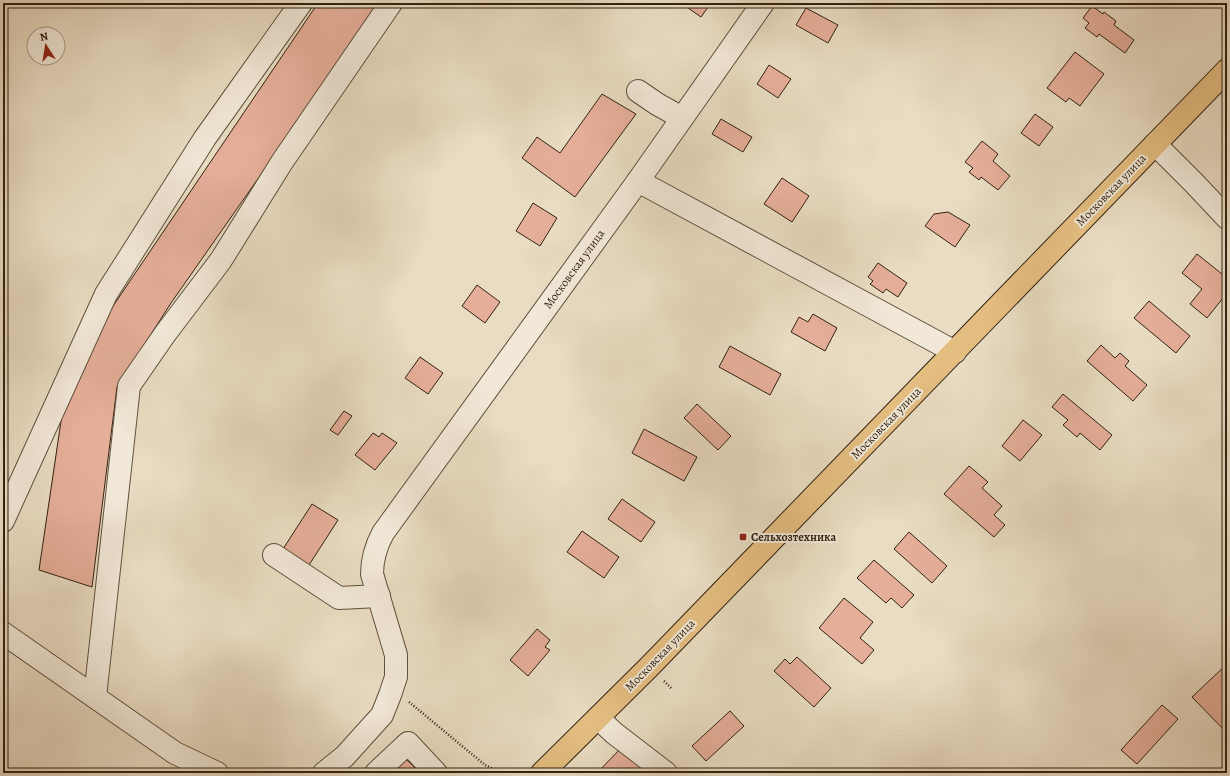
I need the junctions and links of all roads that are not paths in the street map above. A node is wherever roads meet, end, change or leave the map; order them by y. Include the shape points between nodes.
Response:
1 (301, 3) edge
2 (391, 3) edge
3 (763, 3) edge
4 (1227, 70) edge
5 (638, 91) dead end
6 (682, 118) junction
7 (1155, 144) junction
8 (638, 180) junction
9 (1227, 218) edge
10 (955, 352) junction
11 (3, 521) edge
12 (274, 556) dead end
13 (379, 596) junction
14 (3, 633) edge
15 (95, 697) junction
16 (598, 718) junction
17 (218, 773) edge
18 (324, 773) edge
19 (376, 773) edge
20 (436, 773) edge
21 (542, 773) edge
22 (666, 773) edge

1 - 11 street via 205,138 106,294
2 - 15 street via 282,162 221,260 164,334 129,386
3 - 6 street, Московская улица
4 - 7 main road, Московская улица
5 - 6 street
6 - 8 street, Московская улица
7 - 9 street
7 - 10 main road, Московская улица
8 - 10 street
8 - 13 street, Московская улица via 383,533 372,564 372,574
10 - 16 main road, Московская улица
12 - 13 street via 339,598
13 - 18 street, Московская улица via 396,655 396,677 382,715 345,756
14 - 15 street
15 - 17 street via 175,752
16 - 21 main road, Московская улица
16 - 22 street
19 - 20 street via 408,743

